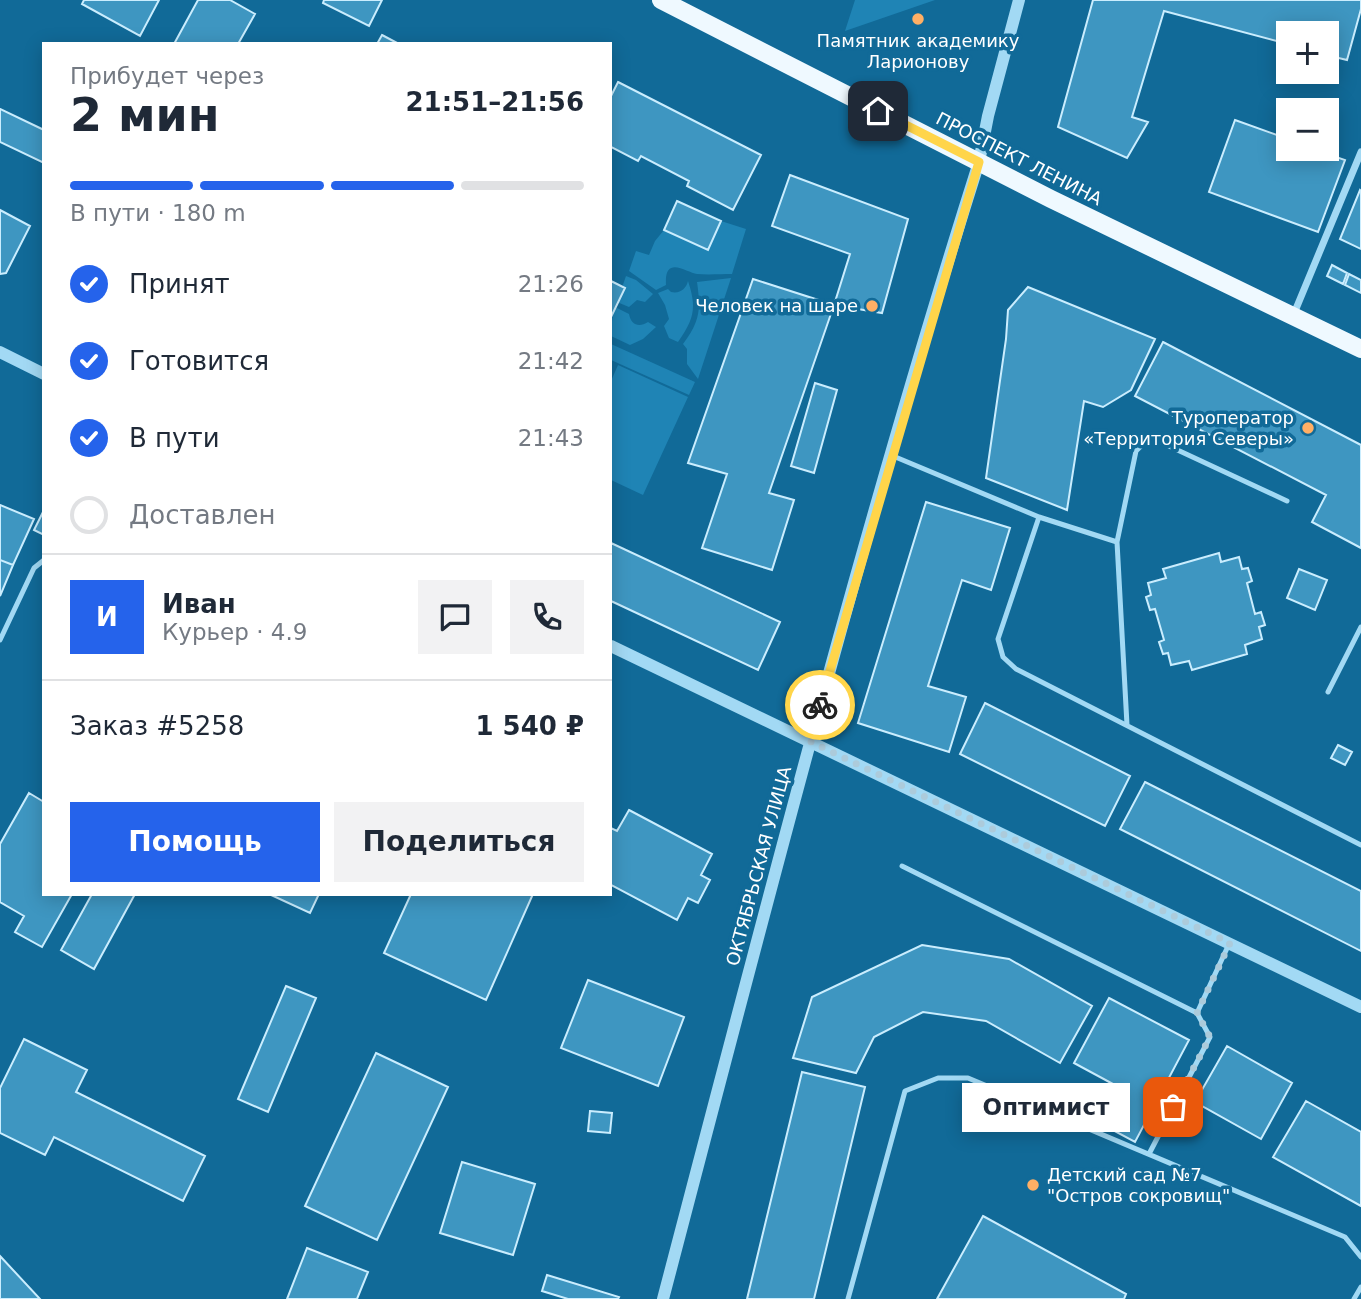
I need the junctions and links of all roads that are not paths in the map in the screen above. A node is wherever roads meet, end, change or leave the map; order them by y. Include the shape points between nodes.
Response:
1 (661, 0) edge
2 (1019, 0) edge
3 (1361, 152) edge
4 (979, 162) junction
5 (1293, 316) junction
6 (1361, 349) edge
7 (0, 352) edge
8 (42, 373) edge
9 (891, 455) junction
10 (1287, 501) dead end
11 (1039, 517) junction
12 (1117, 542) junction
13 (42, 562) edge
14 (1361, 627) edge
15 (0, 640) edge
16 (612, 646) edge
17 (1328, 692) dead end
18 (1128, 725) junction
19 (811, 742) junction
20 (1361, 845) edge
21 (902, 866) dead end
22 (1230, 943) junction
23 (1361, 1007) edge
24 (1197, 1013) junction
25 (1149, 1154) junction
26 (1361, 1257) edge
27 (1361, 1287) edge
28 (663, 1299) edge
29 (848, 1299) edge
30 (1354, 1299) edge

1 - 4 main road, ПРОСПЕКТ ЛЕНИНА
2 - 4 street, ОКТЯБРЬСКАЯ УЛИЦА
3 - 5 street
4 - 5 main road, ПРОСПЕКТ ЛЕНИНА
4 - 9 street, ОКТЯБРЬСКАЯ УЛИЦА
5 - 6 main road, ПРОСПЕКТ ЛЕНИНА
7 - 8 street
9 - 11 lane
9 - 19 street, ОКТЯБРЬСКАЯ УЛИЦА
10 - 12 lane via 1156,440 1136,451
11 - 12 lane
11 - 18 lane via 998,639 1003,657 1016,669
12 - 18 lane
13 - 15 lane via 34,568
14 - 17 lane
16 - 19 street
18 - 20 lane
19 - 22 street
19 - 28 street, ОКТЯБРЬСКАЯ УЛИЦА
21 - 24 lane
22 - 23 street
22 - 24 lane
24 - 25 lane via 1210,1037
25 - 26 lane via 1345,1237
25 - 29 lane via 968,1077 938,1077 905,1091
27 - 30 lane

